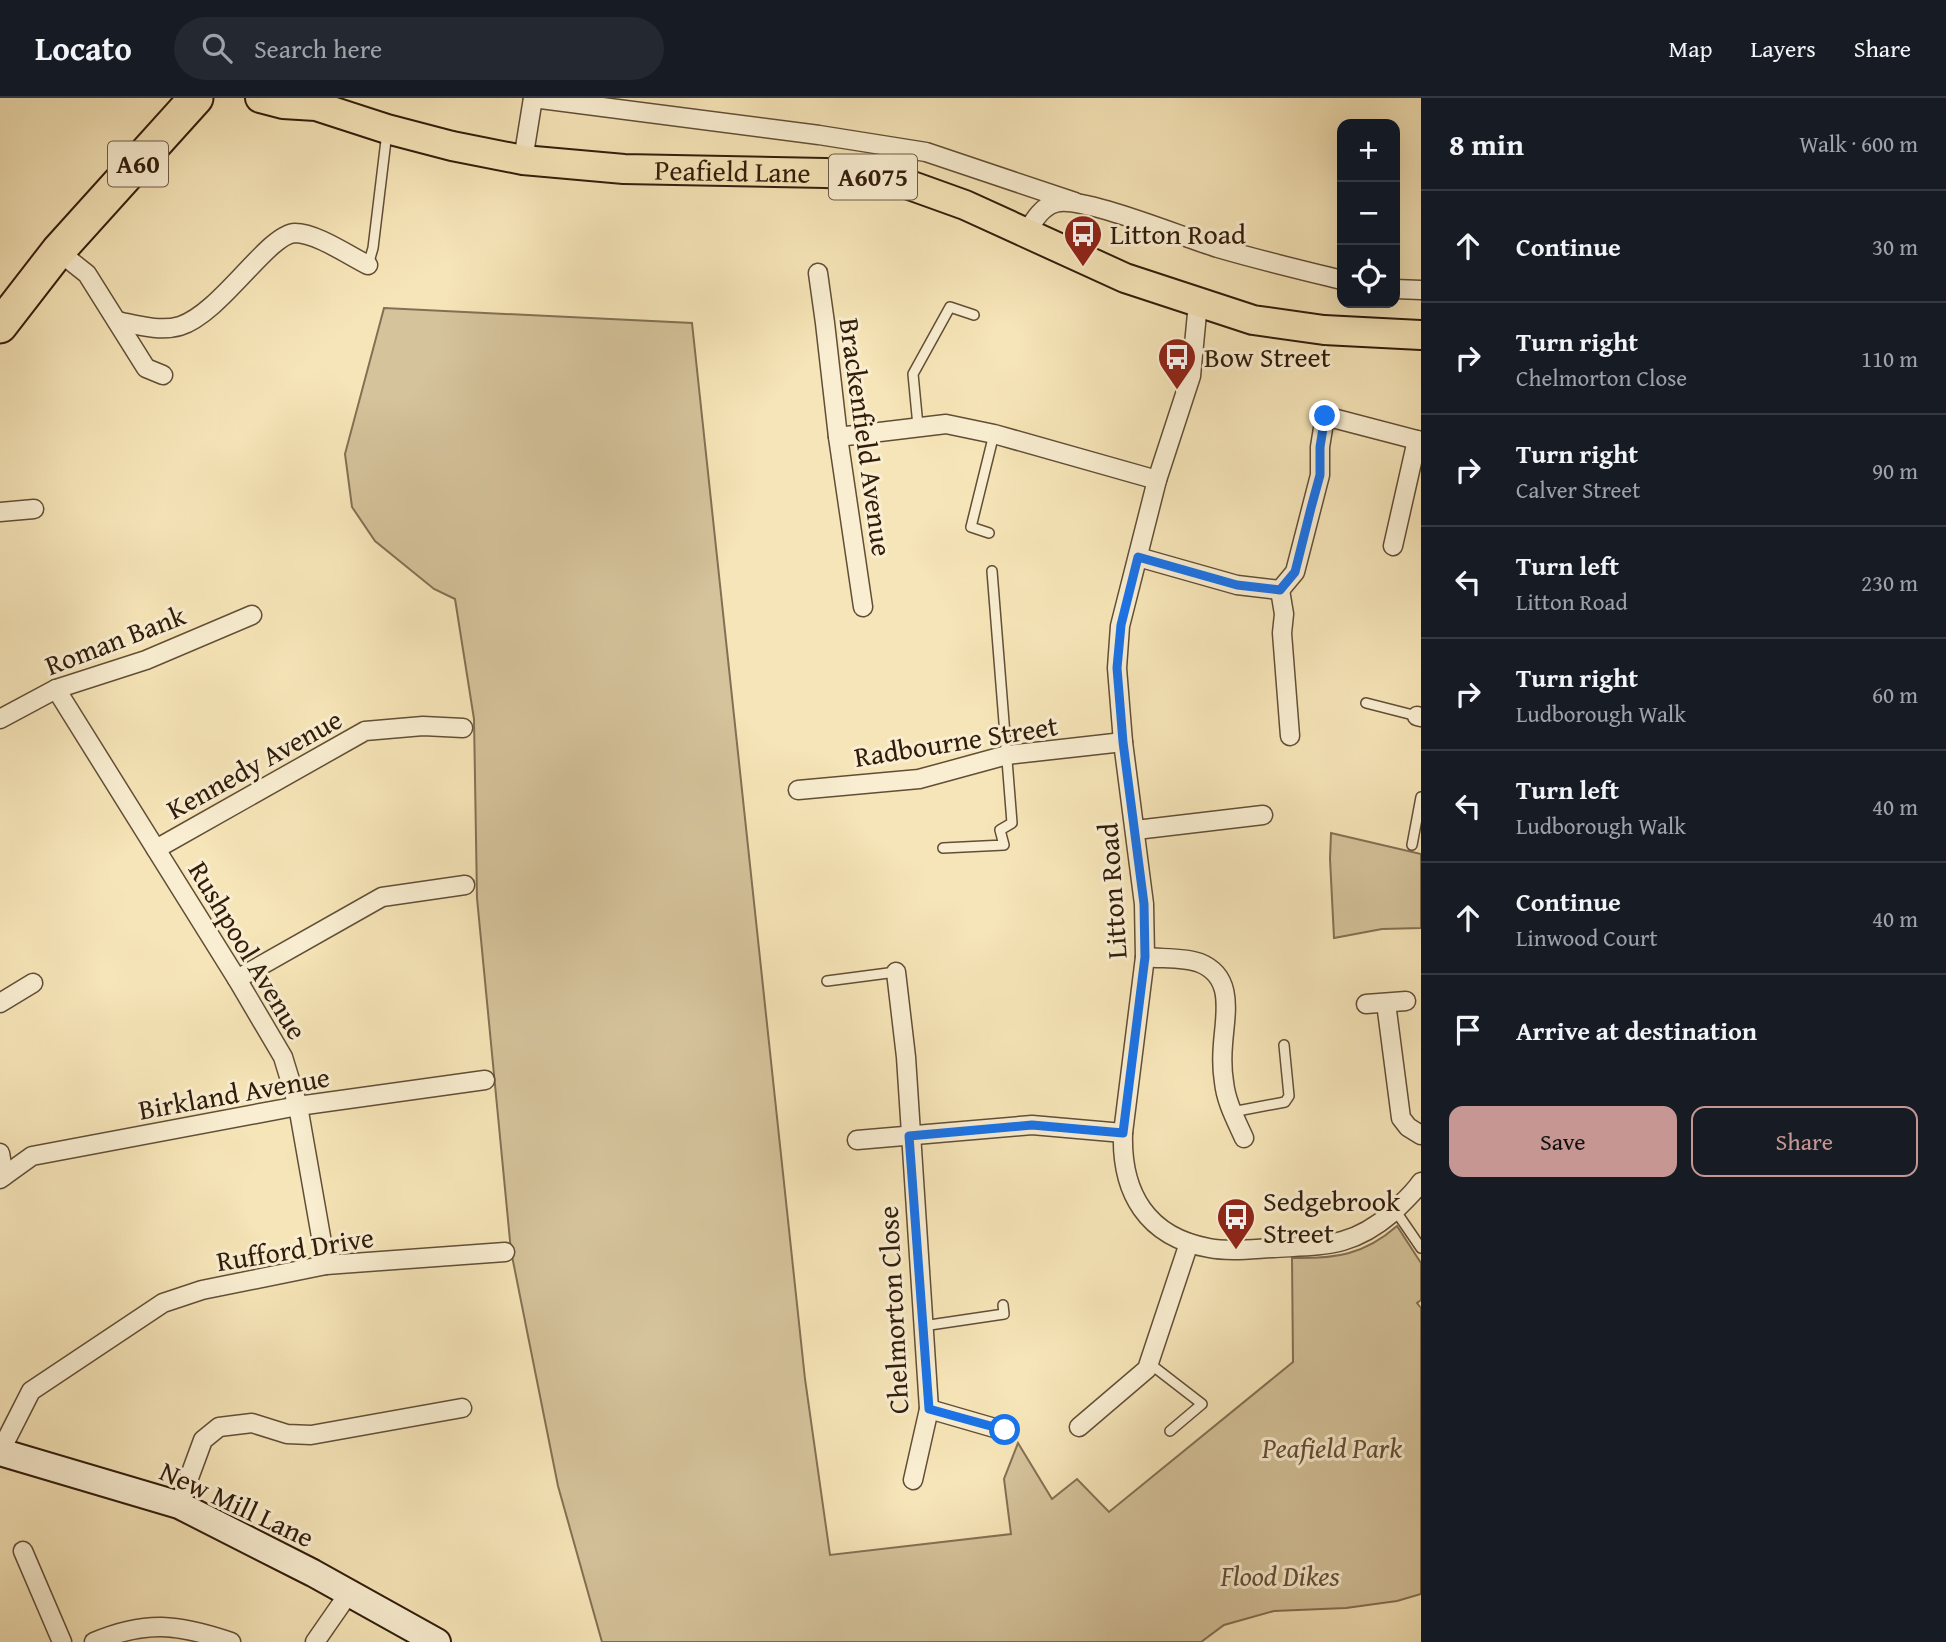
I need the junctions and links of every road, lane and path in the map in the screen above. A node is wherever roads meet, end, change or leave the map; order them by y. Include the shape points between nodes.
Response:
1 (196, 98) edge
2 (260, 98) edge
3 (532, 98) edge
4 (312, 102) edge
5 (387, 129) junction
6 (523, 160) junction
7 (1075, 202) junction
8 (1026, 233) junction
9 (58, 251) junction
10 (368, 265) joint
11 (817, 274) dead end
12 (1337, 279) edge
13 (1400, 289) edge
14 (1421, 290) edge
15 (1198, 303) junction
16 (974, 315) dead end
17 (117, 321) junction
18 (0, 326) edge
19 (1421, 335) edge
20 (163, 375) dead end
21 (918, 426) junction
22 (994, 435) junction
23 (838, 437) junction
24 (1419, 441) edge
25 (1157, 480) junction
26 (34, 509) dead end
27 (0, 512) edge
28 (989, 533) dead end
29 (1392, 546) dead end
30 (1138, 557) junction
31 (992, 571) dead end
32 (1280, 590) junction
33 (863, 607) dead end
34 (252, 615) dead end
35 (56, 689) junction
36 (1366, 703) dead end
37 (1419, 716) edge
38 (0, 719) edge
39 (463, 727) dead end
40 (1290, 736) dead end
41 (1123, 742) junction
42 (1007, 755) junction
43 (798, 790) dead end
44 (1421, 797) edge
45 (1263, 815) dead end
46 (1136, 830) junction
47 (1412, 845) dead end
48 (943, 848) dead end
49 (156, 849) junction
50 (465, 885) dead end
51 (1145, 957) junction
52 (896, 972) joint
53 (237, 979) junction
54 (827, 981) dead end
55 (33, 983) dead end
56 (1406, 1001) dead end
57 (0, 1003) edge
58 (1386, 1003) junction
59 (1366, 1004) dead end
60 (1284, 1045) dead end
61 (485, 1080) dead end
62 (298, 1106) junction
63 (1231, 1112) junction
64 (1123, 1133) junction
65 (1421, 1135) edge
66 (909, 1136) junction
67 (1244, 1138) dead end
68 (857, 1140) dead end
69 (0, 1153) edge
70 (2, 1177) edge
71 (1421, 1182) edge
72 (1395, 1210) junction
73 (1189, 1243) junction
74 (1421, 1248) edge
75 (505, 1252) dead end
76 (326, 1265) junction
77 (1003, 1305) dead end
78 (923, 1326) junction
79 (1149, 1363) junction
80 (462, 1408) dead end
81 (929, 1409) junction
82 (1079, 1427) dead end
83 (1005, 1430) dead end
84 (1170, 1431) dead end
85 (0, 1452) edge
86 (913, 1480) dead end
87 (179, 1505) junction
88 (23, 1551) dead end
89 (349, 1593) junction
90 (62, 1642) edge
91 (94, 1642) edge
92 (231, 1642) edge
93 (315, 1642) edge
94 (437, 1642) edge

1 - 9 highway, A60
2 - 4 main road, Peafield Lane / A6075 via 283,104
3 - 6 street
3 - 7 street via 926,152
4 - 5 main road, Peafield Lane / A6075
5 - 6 main road, Peafield Lane / A6075
5 - 10 lane
6 - 8 main road, Peafield Lane / A6075 via 624,169 865,175 930,191
7 - 8 street via 1055,203 1045,209
7 - 12 street via 1218,248
8 - 15 main road, Peafield Lane / A6075 via 1125,278
9 - 17 street via 87,274
9 - 18 highway, A60
10 - 17 street via 311,236 285,234 198,318 165,328
11 - 23 street, Brackenfield Avenue
13 - 14 street
15 - 19 main road, Peafield Lane / A6075 via 1253,320 1324,330
15 - 25 street, Litton Road via 1191,376
16 - 21 lane via 950,307 913,374
17 - 20 street via 146,368
21 - 22 street via 946,424
21 - 23 street
22 - 25 street
22 - 28 lane via 971,527
23 - 33 street, Brackenfield Avenue
24 - 29 street
24 - 32 street via 1325,416 1320,475 1295,572
25 - 30 street, Litton Road
26 - 27 street
30 - 32 street via 1237,585
30 - 41 street, Litton Road via 1121,625 1117,668
31 - 42 lane
32 - 40 street
34 - 35 street, Roman Bank via 146,660
35 - 38 street, Roman Bank
35 - 49 street, Rushpool Avenue
36 - 37 lane
39 - 49 street, Kennedy Avenue via 365,731
41 - 42 street, Radbourne Street
41 - 46 street, Litton Road
42 - 43 street, Radbourne Street via 919,779
42 - 48 lane via 1012,823 1000,830 1003,845
44 - 47 lane
45 - 46 street
46 - 51 street, Litton Road
49 - 53 street, Rushpool Avenue
50 - 53 street via 382,897
51 - 63 street via 1199,963 1223,982 1227,1002 1224,1084
51 - 64 street, Litton Road
52 - 54 lane
52 - 66 street, Chelmorton Close
53 - 62 street, Rushpool Avenue via 284,1058
55 - 57 street
56 - 58 street
58 - 59 street
58 - 65 street via 1401,1118
60 - 63 lane via 1289,1096 1285,1102
61 - 62 street, Birkland Avenue
62 - 70 street, Birkland Avenue via 32,1156
62 - 76 street, Rushpool Avenue
63 - 67 street
64 - 66 street via 1032,1125
64 - 73 street, Litton Road via 1122,1156 1136,1202 1168,1235
66 - 68 street
66 - 78 street, Chelmorton Close
69 - 70 street
71 - 72 street, Litton Road
72 - 73 street, Litton Road via 1374,1228 1349,1241 1328,1245 1211,1249
72 - 74 lane
73 - 79 street
75 - 76 street, Rufford Drive
76 - 85 street, Rufford Drive via 202,1290 163,1303 31,1391
77 - 78 lane via 1004,1314
78 - 81 street, Chelmorton Close
79 - 82 street
79 - 84 lane via 1202,1404
80 - 87 street via 311,1435 287,1434 252,1423 219,1427 203,1440
81 - 83 street
81 - 86 street, Chelmorton Close
85 - 87 street, New Mill Lane
87 - 89 street, New Mill Lane
88 - 90 street
89 - 93 street
89 - 94 street, New Mill Lane
91 - 92 street via 122,1630 148,1627 181,1628

